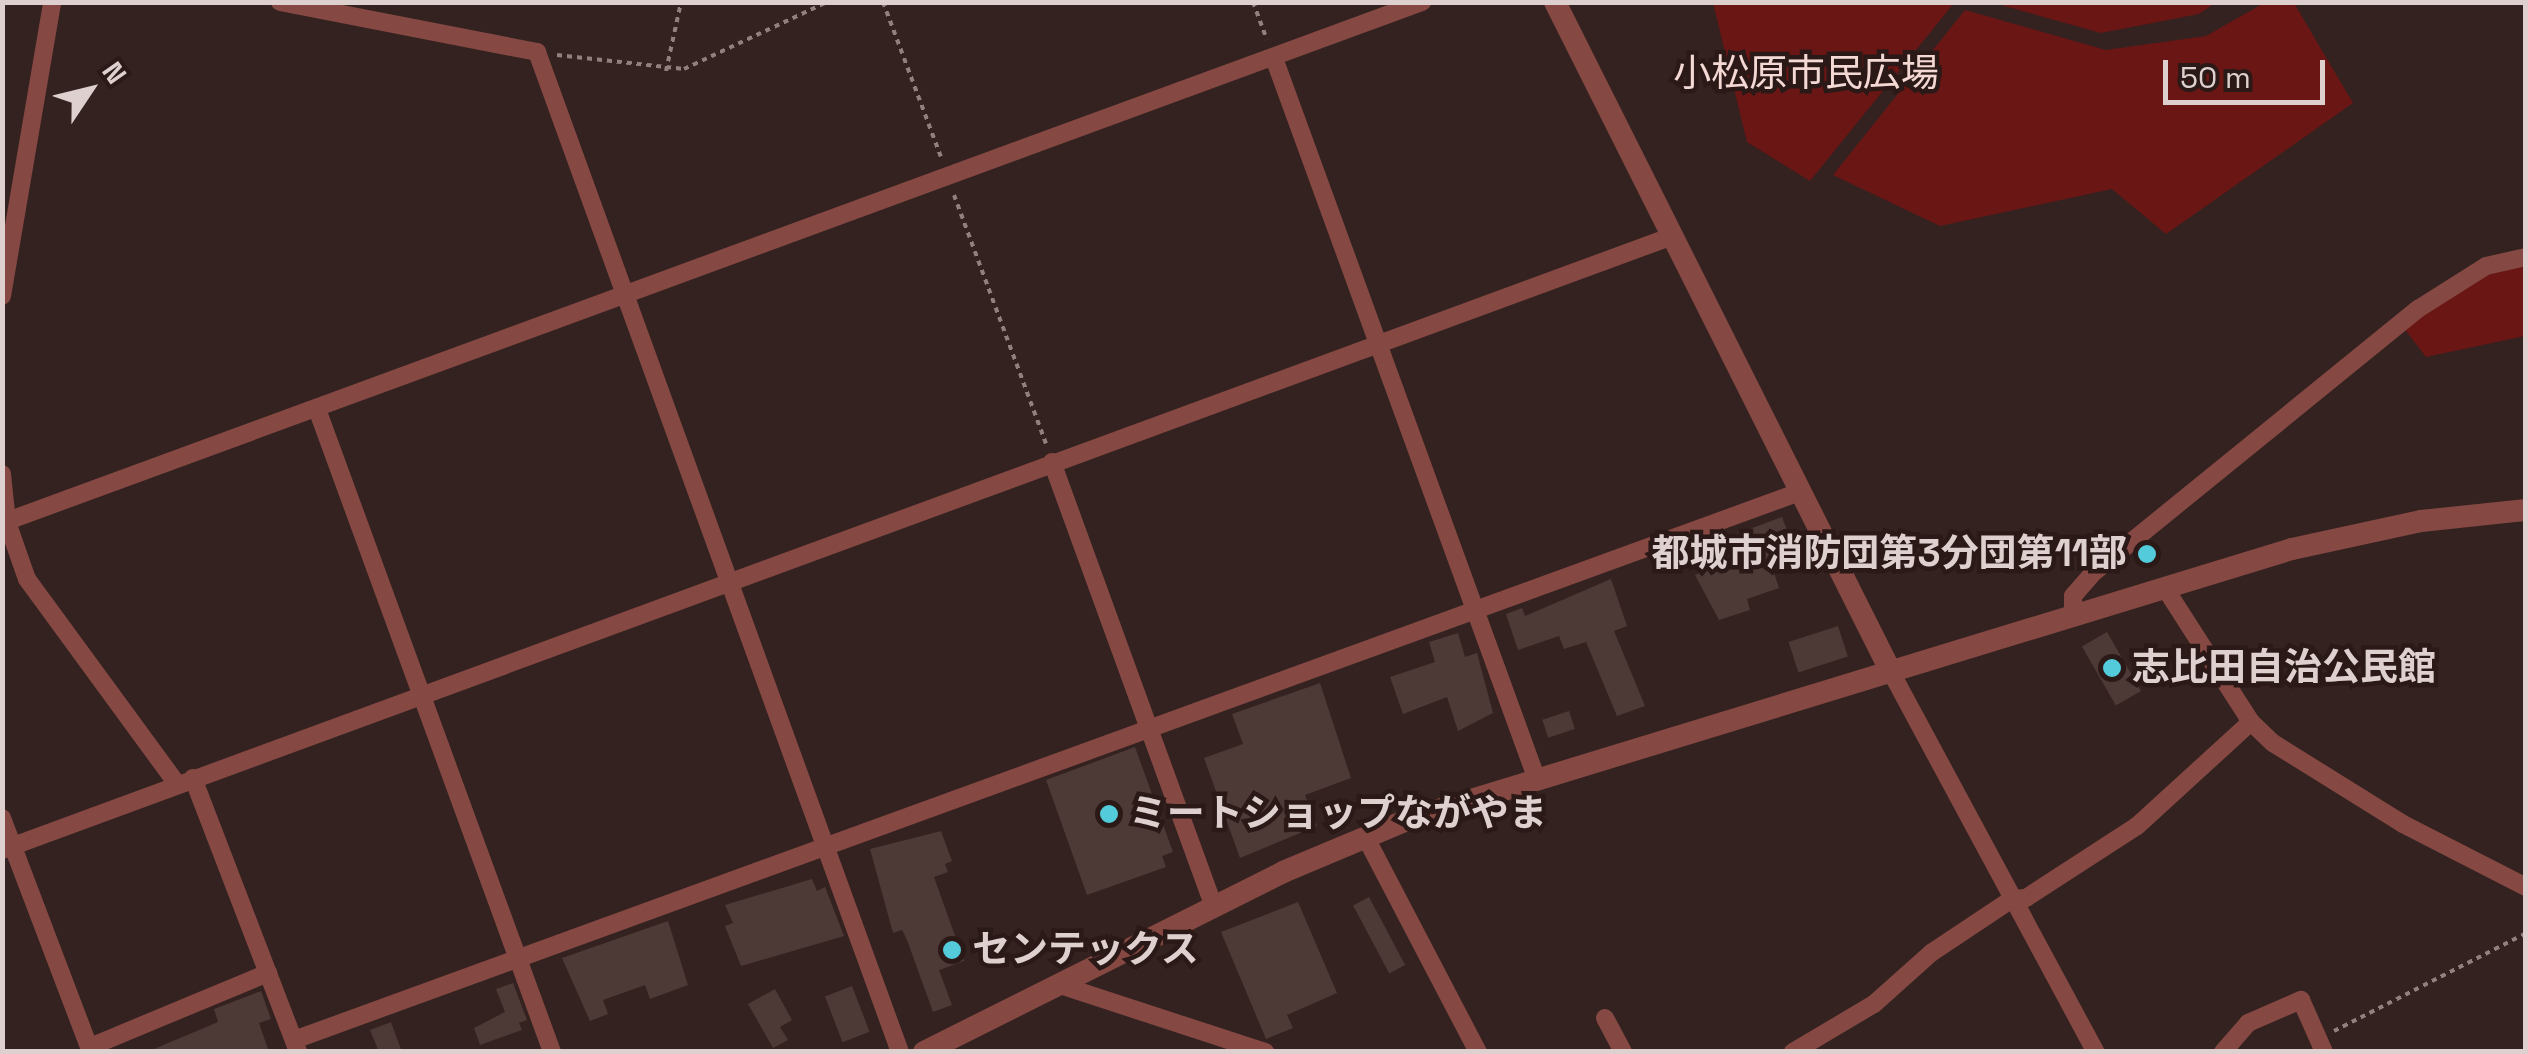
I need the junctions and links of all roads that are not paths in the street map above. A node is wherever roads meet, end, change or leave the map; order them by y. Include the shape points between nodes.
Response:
1 (52, 2) edge
2 (280, 2) edge
3 (1422, 2) edge
4 (1555, 2) edge
5 (1274, 58) junction
6 (1670, 237) junction
7 (2526, 257) edge
8 (2, 296) edge
9 (623, 296) junction
10 (1377, 346) junction
11 (317, 410) junction
12 (1052, 462) junction
13 (2, 474) edge
14 (1800, 492) junction
15 (2526, 510) edge
16 (5, 523) edge
17 (731, 580) junction
18 (2164, 588) junction
19 (1474, 610) junction
20 (2073, 614) junction
21 (1891, 672) junction
22 (423, 692) junction
23 (2251, 722) junction
24 (1148, 728) junction
25 (1536, 777) junction
26 (185, 781) junction
27 (2, 818) edge
28 (1365, 836) junction
29 (826, 846) junction
30 (8, 848) edge
31 (2526, 887) edge
32 (2012, 899) junction
33 (1213, 905) junction
34 (517, 958) junction
35 (268, 973) junction
36 (1060, 985) junction
37 (1606, 1018) dead end
38 (2321, 1045) edge
39 (296, 1046) edge
40 (91, 1049) edge
41 (552, 1052) edge
42 (900, 1052) edge
43 (924, 1052) edge
44 (1265, 1052) edge
45 (1478, 1052) edge
46 (1623, 1052) edge
47 (1793, 1052) edge
48 (2096, 1052) edge
49 (2223, 1052) edge

1 - 8 street
2 - 9 street via 537,52
3 - 5 street
4 - 6 street
5 - 9 street
5 - 10 street
6 - 10 street
6 - 14 street
7 - 20 street via 2486,266 2418,309 2093,573 2073,596
9 - 11 street
9 - 17 street
10 - 12 street
10 - 19 street
11 - 16 street
11 - 22 street
12 - 17 street
12 - 24 street
13 - 16 street
14 - 19 street
14 - 21 street
15 - 18 street via 2421,521 2292,549
16 - 26 street via 27,579
17 - 22 street
17 - 29 street
18 - 20 street
18 - 23 street
19 - 24 street
19 - 25 street
20 - 21 street
21 - 25 street
21 - 32 street
22 - 26 street
22 - 34 street
23 - 31 street via 2403,824
23 - 32 street via 2138,826 2026,898
24 - 29 street
24 - 33 street
25 - 28 street
26 - 30 street
26 - 35 street
27 - 30 street
28 - 33 street
28 - 45 street
29 - 34 street
29 - 42 street
30 - 40 street
32 - 47 street via 1931,953 1874,1004
32 - 48 street
33 - 36 street
34 - 39 street
34 - 41 street
35 - 39 street
35 - 40 street
36 - 43 street
36 - 44 street
37 - 46 street
38 - 49 street via 2302,1000 2248,1023

